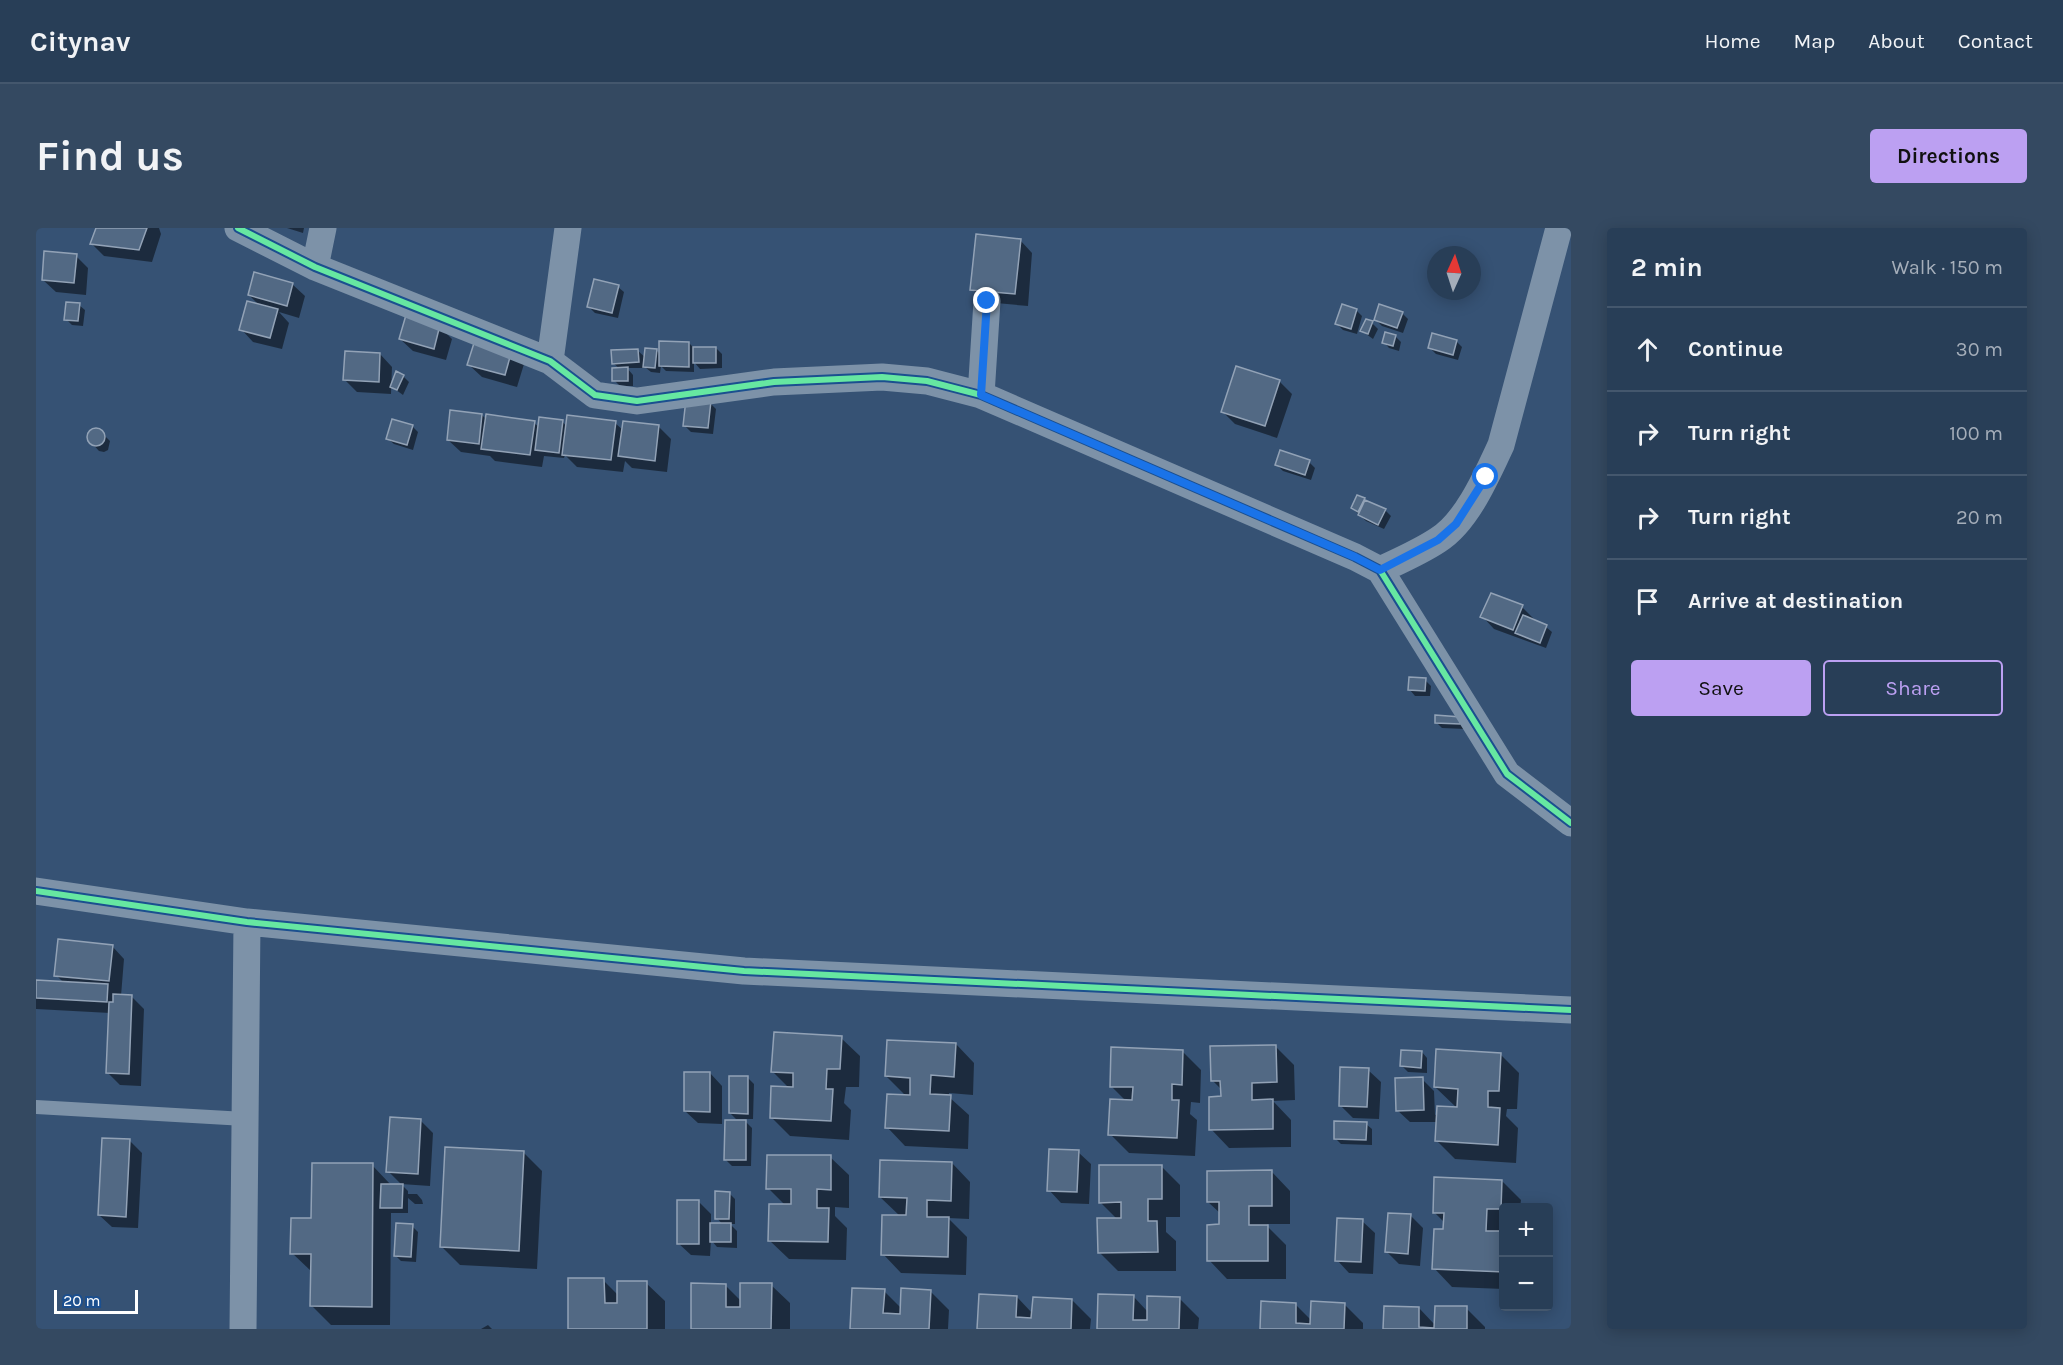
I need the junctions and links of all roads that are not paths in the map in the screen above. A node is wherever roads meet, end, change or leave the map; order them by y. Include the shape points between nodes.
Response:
1 (238, 228) edge
2 (323, 228) edge
3 (568, 228) edge
4 (1559, 228) edge
5 (315, 267) junction
6 (987, 301) dead end
7 (550, 361) junction
8 (981, 395) junction
9 (1380, 570) junction
10 (1571, 823) edge
11 (36, 891) edge
12 (247, 922) junction
13 (1571, 1010) edge
14 (36, 1107) edge
15 (245, 1119) junction
16 (243, 1329) edge

1 - 5 street
2 - 5 street
3 - 7 street
4 - 9 street via 1501,445 1486,477 1456,524 1438,540
5 - 7 street
6 - 8 street
7 - 8 street via 595,395 638,401 774,382 882,377 927,381
8 - 9 street
9 - 10 street via 1507,774
11 - 12 street
12 - 13 street via 744,971
12 - 15 street
14 - 15 lane
15 - 16 street

